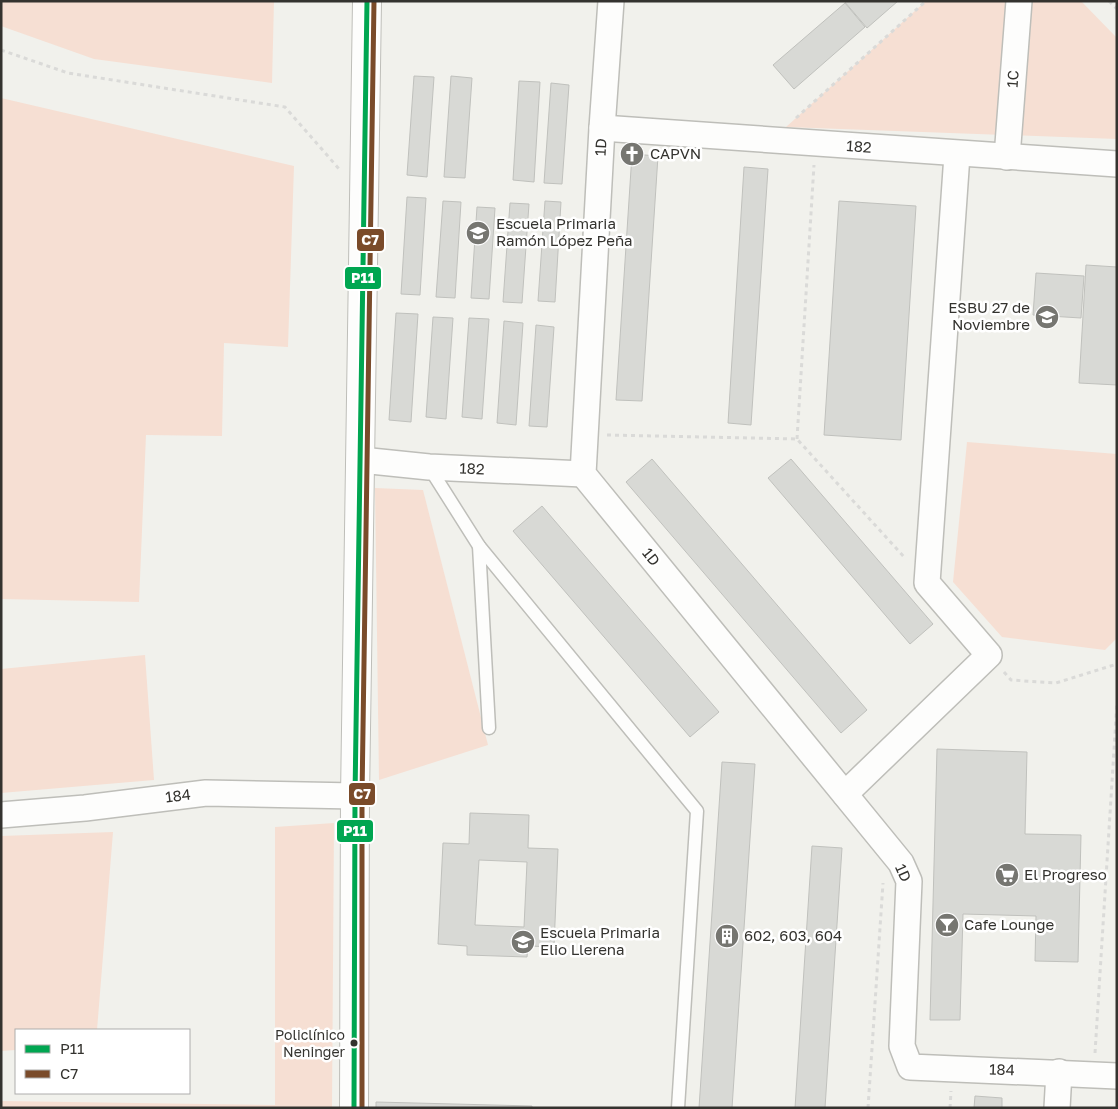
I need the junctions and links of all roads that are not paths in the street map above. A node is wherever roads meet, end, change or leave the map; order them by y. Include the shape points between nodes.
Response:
1 (367, 1) edge
2 (611, 1) edge
3 (1019, 1) edge
4 (602, 128) junction
5 (957, 154) junction
6 (1007, 157) junction
7 (1117, 164) edge
8 (361, 460) junction
9 (429, 468) junction
10 (582, 474) junction
11 (479, 546) junction
12 (489, 728) dead end
13 (845, 794) junction
14 (355, 796) junction
15 (1, 815) edge
16 (902, 1046) joint
17 (1059, 1072) junction
18 (1105, 1075) edge
19 (354, 1108) edge
20 (678, 1108) edge
21 (1057, 1108) edge

1 - 8 main road
2 - 4 street, 1D
3 - 6 street, 1C
4 - 5 street, 182
4 - 10 street, 1D
5 - 6 street, 182
5 - 13 street via 927,583 990,655
6 - 7 street, 182
8 - 9 street, 182
8 - 14 main road
9 - 10 street, 182
9 - 11 lane
10 - 13 street, 1D
11 - 12 lane
11 - 20 lane via 697,811
13 - 16 street, 1D via 900,863 910,881
14 - 15 street, 184 via 206,793
14 - 19 main road
16 - 17 street, 184 via 910,1067
17 - 18 street, 184
17 - 21 street

